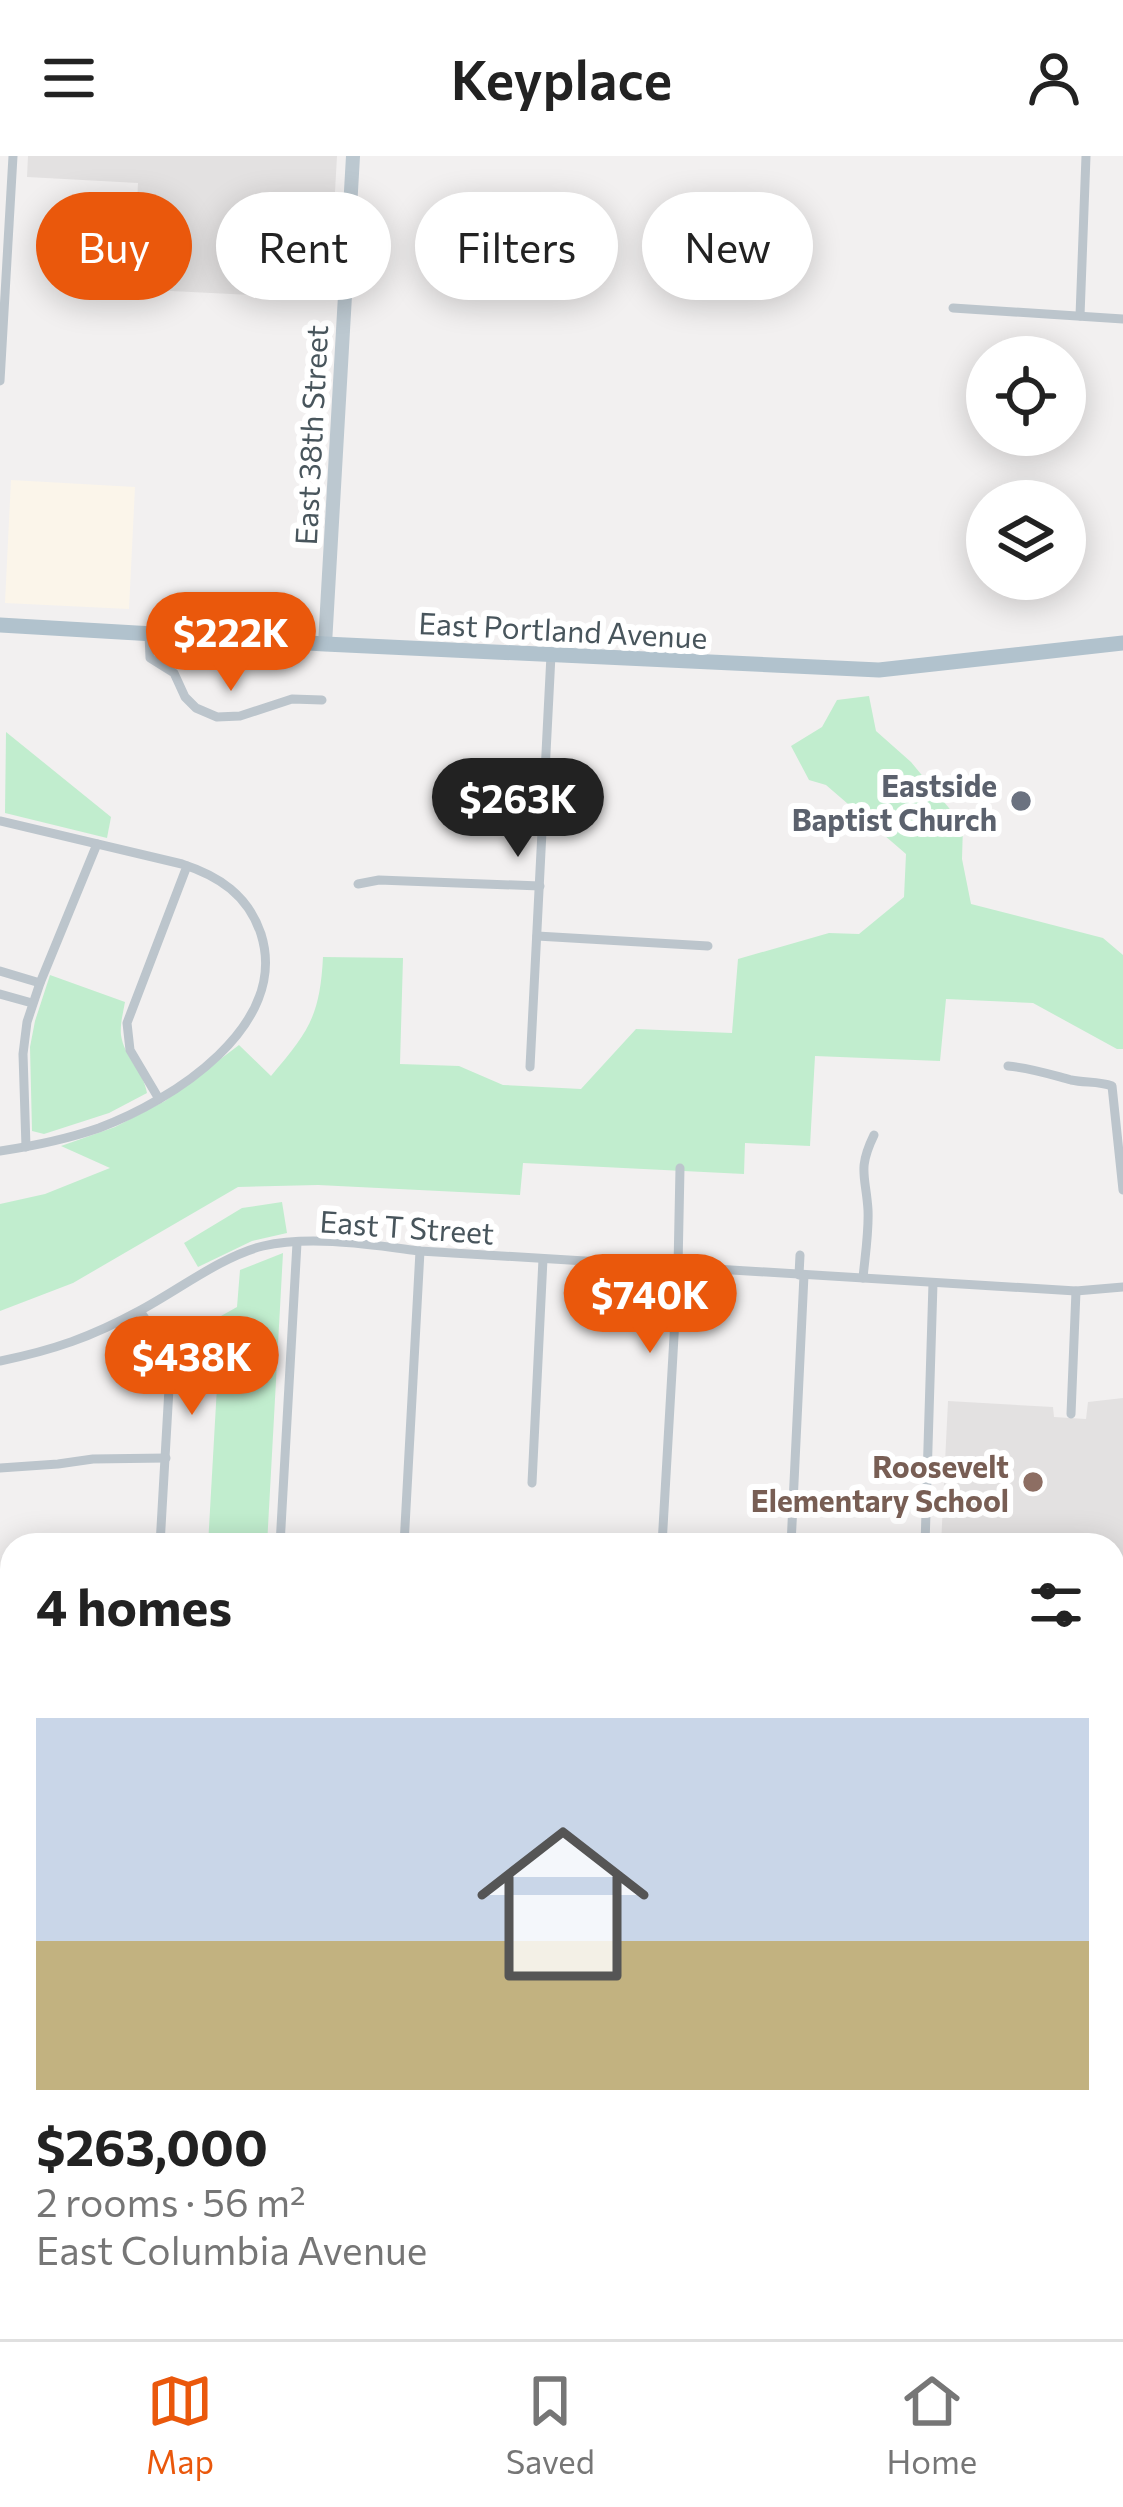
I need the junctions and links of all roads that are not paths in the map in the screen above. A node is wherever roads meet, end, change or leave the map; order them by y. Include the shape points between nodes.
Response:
1 (13, 156) edge
2 (353, 156) edge
3 (1086, 156) edge
4 (3, 295) edge
5 (953, 308) dead end
6 (1080, 316) junction
7 (1123, 319) edge
8 (0, 381) edge
9 (0, 626) edge
10 (149, 634) junction
11 (1123, 643) edge
12 (325, 644) junction
13 (551, 655) junction
14 (322, 700) dead end
15 (0, 821) edge
16 (97, 844) junction
17 (188, 866) junction
18 (358, 884) dead end
19 (540, 886) junction
20 (537, 936) junction
21 (708, 946) dead end
22 (0, 971) edge
23 (40, 983) junction
24 (0, 994) edge
25 (32, 1003) junction
26 (1008, 1066) dead end
27 (530, 1067) dead end
28 (159, 1099) junction
29 (874, 1136) dead end
30 (26, 1147) junction
31 (0, 1151) edge
32 (680, 1168) dead end
33 (1123, 1190) edge
34 (297, 1243) junction
35 (420, 1251) junction
36 (800, 1255) dead end
37 (543, 1259) junction
38 (678, 1267) junction
39 (802, 1275) junction
40 (862, 1278) junction
41 (932, 1283) junction
42 (1123, 1287) edge
43 (1076, 1291) junction
44 (140, 1311) junction
45 (0, 1361) edge
46 (1071, 1414) dead end
47 (166, 1458) junction
48 (0, 1468) edge
49 (532, 1483) dead end
50 (161, 1533) edge
51 (281, 1533) edge
52 (405, 1533) edge
53 (663, 1533) edge
54 (791, 1533) edge
55 (925, 1533) edge

1 - 4 street
2 - 12 main road, East 38th Street
3 - 6 street
4 - 8 street
5 - 6 street
6 - 7 street
9 - 10 main road, East Portland Avenue
10 - 12 main road, East Portland Avenue
10 - 14 street via 150,658 174,673 185,697 207,714
11 - 13 main road, East Portland Avenue via 880,670
12 - 13 main road, East Portland Avenue
13 - 19 street
15 - 16 street
16 - 17 street
16 - 23 street
17 - 28 street via 127,1023 130,1049
17 - 28 street via 227,885 253,915 265,980 235,1038
18 - 19 street
19 - 20 street
20 - 21 street
20 - 27 street
22 - 23 street
23 - 25 street
24 - 25 street
25 - 30 street via 24,1043
26 - 33 street via 1112,1086
28 - 30 street via 103,1126
29 - 40 street via 862,1173
30 - 31 street
32 - 38 street
34 - 35 street, East T Street
34 - 44 street, East T Street via 249,1250
34 - 51 street
35 - 37 street, East T Street
35 - 52 street
36 - 39 street
37 - 38 street, East T Street
37 - 49 street
38 - 39 street, East T Street
38 - 53 street
39 - 40 street, East T Street
39 - 54 street
40 - 41 street, East T Street
41 - 43 street, East T Street
41 - 55 street
42 - 43 street, East T Street
43 - 46 street
44 - 45 street, East T Street via 73,1343
44 - 47 street via 170,1370
47 - 48 street
47 - 50 street

